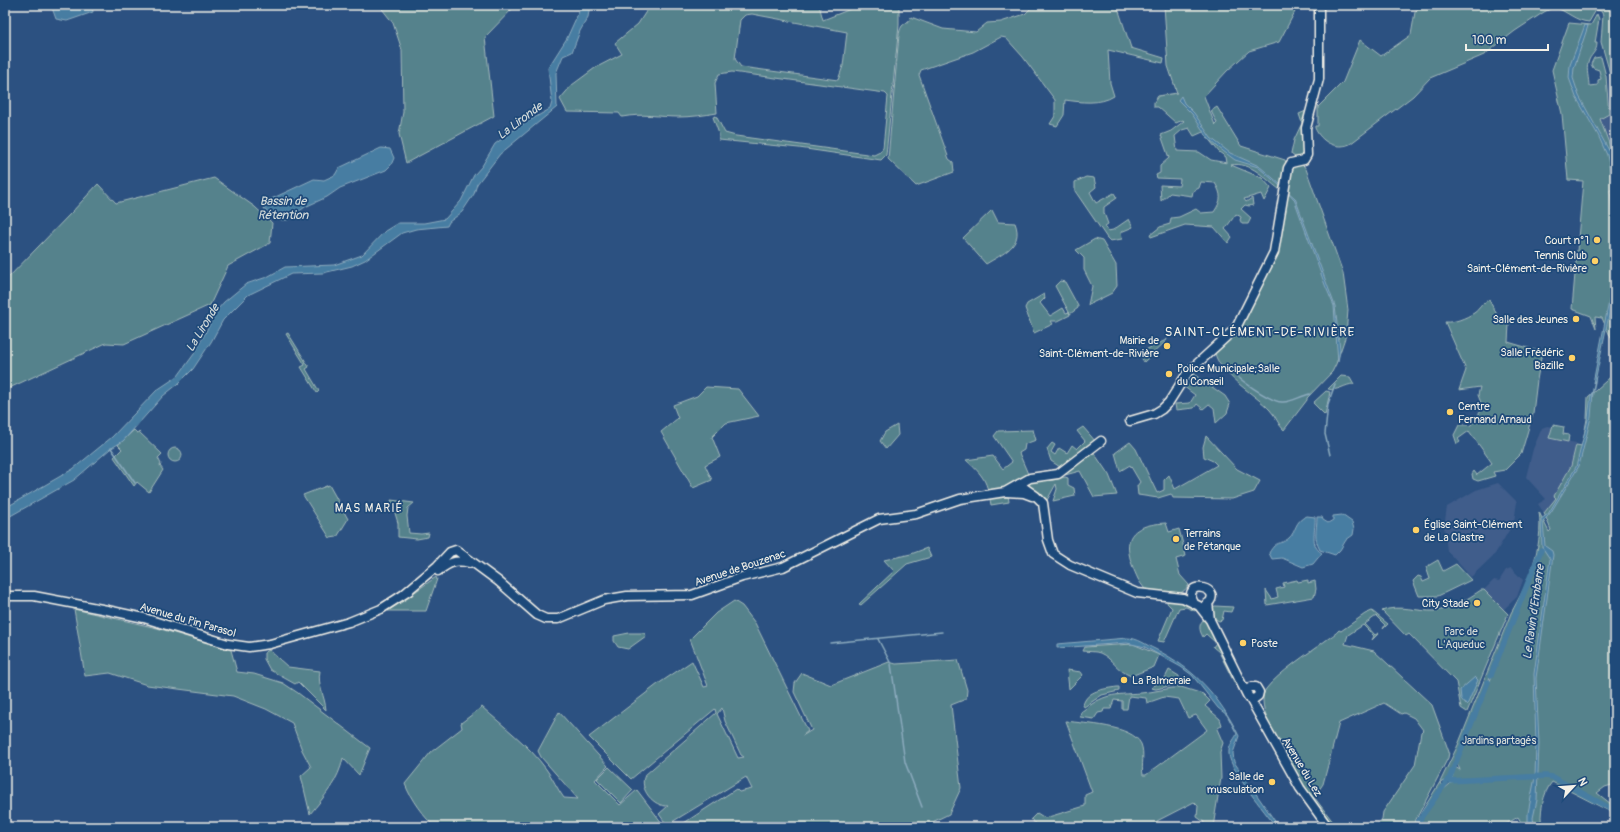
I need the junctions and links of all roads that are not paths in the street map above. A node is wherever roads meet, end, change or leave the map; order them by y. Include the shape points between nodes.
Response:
1 (1320, 5) edge
2 (1130, 422) dead end
3 (1101, 441) dead end
4 (1022, 486) junction
5 (454, 557) joint
6 (1192, 593) junction
7 (5, 596) edge
8 (1179, 596) junction
9 (1208, 604) junction
10 (1196, 605) junction
11 (1210, 620) junction
12 (1249, 693) junction
13 (1260, 716) junction
14 (1328, 827) edge

1 - 2 street via 1319,76 1306,132 1307,155 1304,160 1290,164 1274,252 1236,328 1190,369 1169,402 1159,411
3 - 4 street via 1058,474 1030,478
4 - 5 street, Avenue de Bouzenac via 1005,492 960,500 920,513 876,517 857,525 789,565 742,577 702,593 685,596 612,598 596,602 558,619 546,619 537,615 498,581 479,568
4 - 8 street via 1041,501 1050,550 1058,558 1137,593
5 - 7 street, Avenue du Pin Parasol via 381,609 349,622 270,644 249,647 220,642 144,618 26,595
6 - 8 street
6 - 9 street via 1198,587 1206,588 1211,594
6 - 10 street via 1191,597
8 - 10 street
9 - 10 street
9 - 11 street
10 - 11 street
11 - 12 street, Avenue du Lez
12 - 13 street, Avenue du Lez
12 - 13 street, Avenue du Lez via 1254,699 1258,696
13 - 14 street, Avenue du Lez via 1300,788

